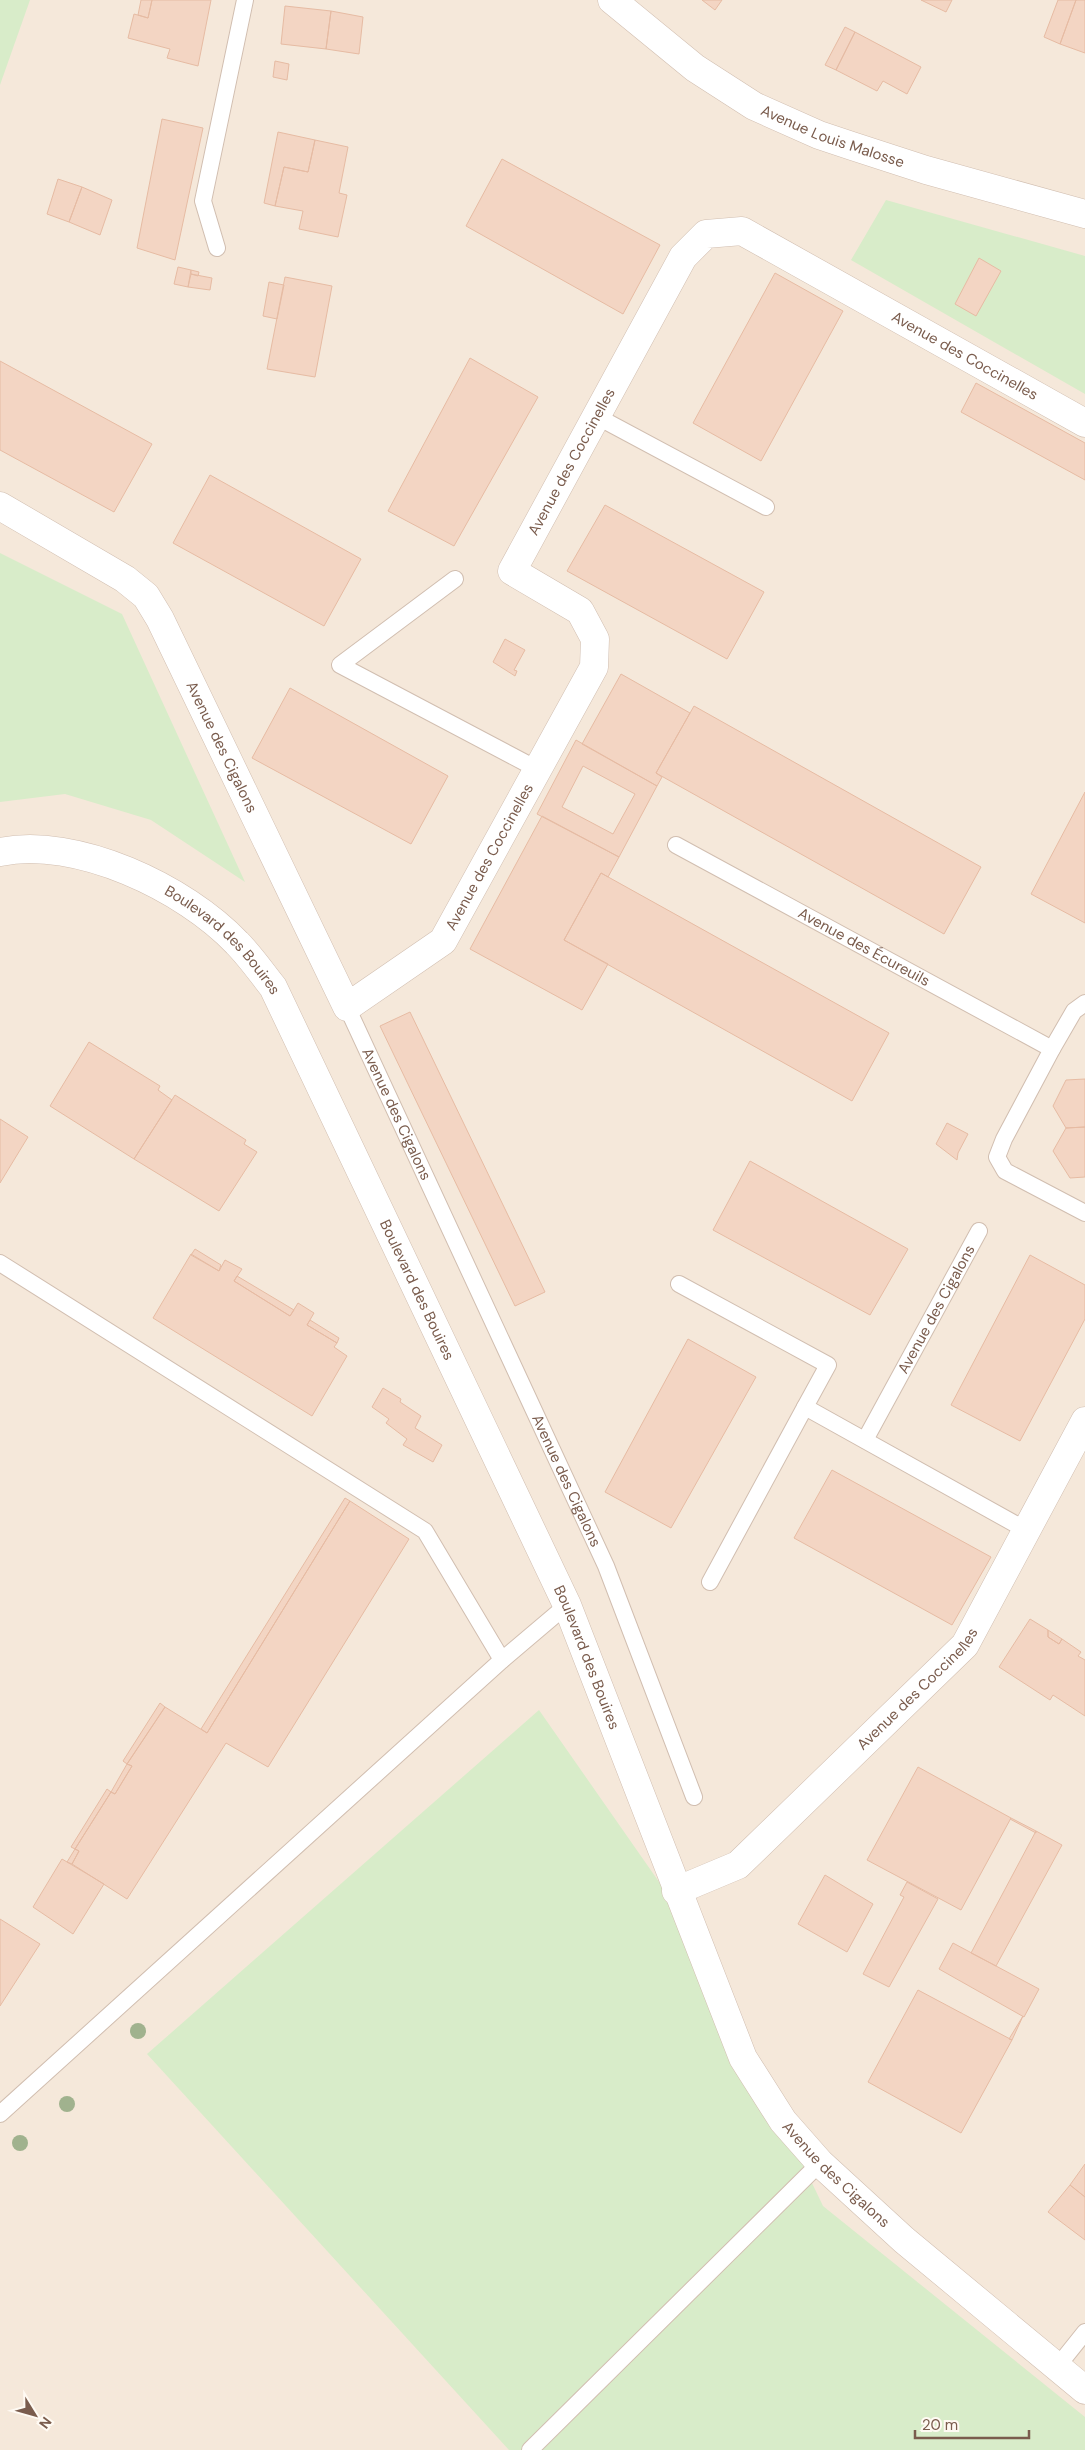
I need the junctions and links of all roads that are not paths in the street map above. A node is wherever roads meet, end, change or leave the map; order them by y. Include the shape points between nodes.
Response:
1 (245, 0) edge
2 (612, 0) edge
3 (1085, 214) edge
4 (218, 248) dead end
5 (596, 416) junction
6 (1085, 423) edge
7 (0, 506) edge
8 (766, 507) dead end
9 (455, 579) dead end
10 (537, 769) junction
11 (676, 845) dead end
12 (0, 852) edge
13 (1085, 1003) edge
14 (347, 1007) junction
15 (1052, 1049) junction
16 (1085, 1213) edge
17 (979, 1231) dead end
18 (0, 1263) edge
19 (679, 1284) dead end
20 (805, 1407) junction
21 (1085, 1421) edge
22 (865, 1440) junction
23 (1026, 1530) junction
24 (710, 1582) dead end
25 (567, 1605) junction
26 (502, 1660) junction
27 (694, 1797) dead end
28 (676, 1891) junction
29 (0, 2114) edge
30 (820, 2163) junction
31 (1085, 2332) edge
32 (1056, 2368) junction
33 (1085, 2390) edge
34 (530, 2450) edge

1 - 4 lane via 203,201
2 - 3 street, Avenue Louis Malosse via 695,68 754,106 819,135 870,152
5 - 6 street, Avenue des Coccinelles via 684,257 706,234 742,232
5 - 8 lane
5 - 10 street, Avenue des Coccinelles via 512,571 580,611 595,639 594,667
7 - 14 street, Avenue des Cigalons via 126,578 146,596
9 - 10 lane via 340,665
10 - 14 street, Avenue des Coccinelles via 443,941
11 - 15 lane, Avenue des Écureuils
12 - 25 street, Boulevard des Bouires via 18,848 78,854 128,870 179,896 237,942 273,987
13 - 15 lane via 1074,1011
14 - 27 lane, Avenue des Cigalons via 606,1566
15 - 16 lane via 1004,1139 998,1157 1005,1171
17 - 22 lane, Avenue des Cigalons
18 - 26 lane via 424,1531
19 - 20 lane via 828,1365
20 - 22 lane
20 - 24 lane
21 - 23 street, Avenue des Coccinelles
22 - 23 lane
23 - 28 street, Avenue des Coccinelles via 965,1645 738,1866
25 - 26 lane
25 - 28 street, Boulevard des Bouires
26 - 29 lane
28 - 30 street, Avenue des Cigalons via 743,2058 783,2121
30 - 32 street, Avenue des Cigalons via 904,2240
30 - 34 lane
31 - 32 lane
32 - 33 street, Avenue des Cigalons

